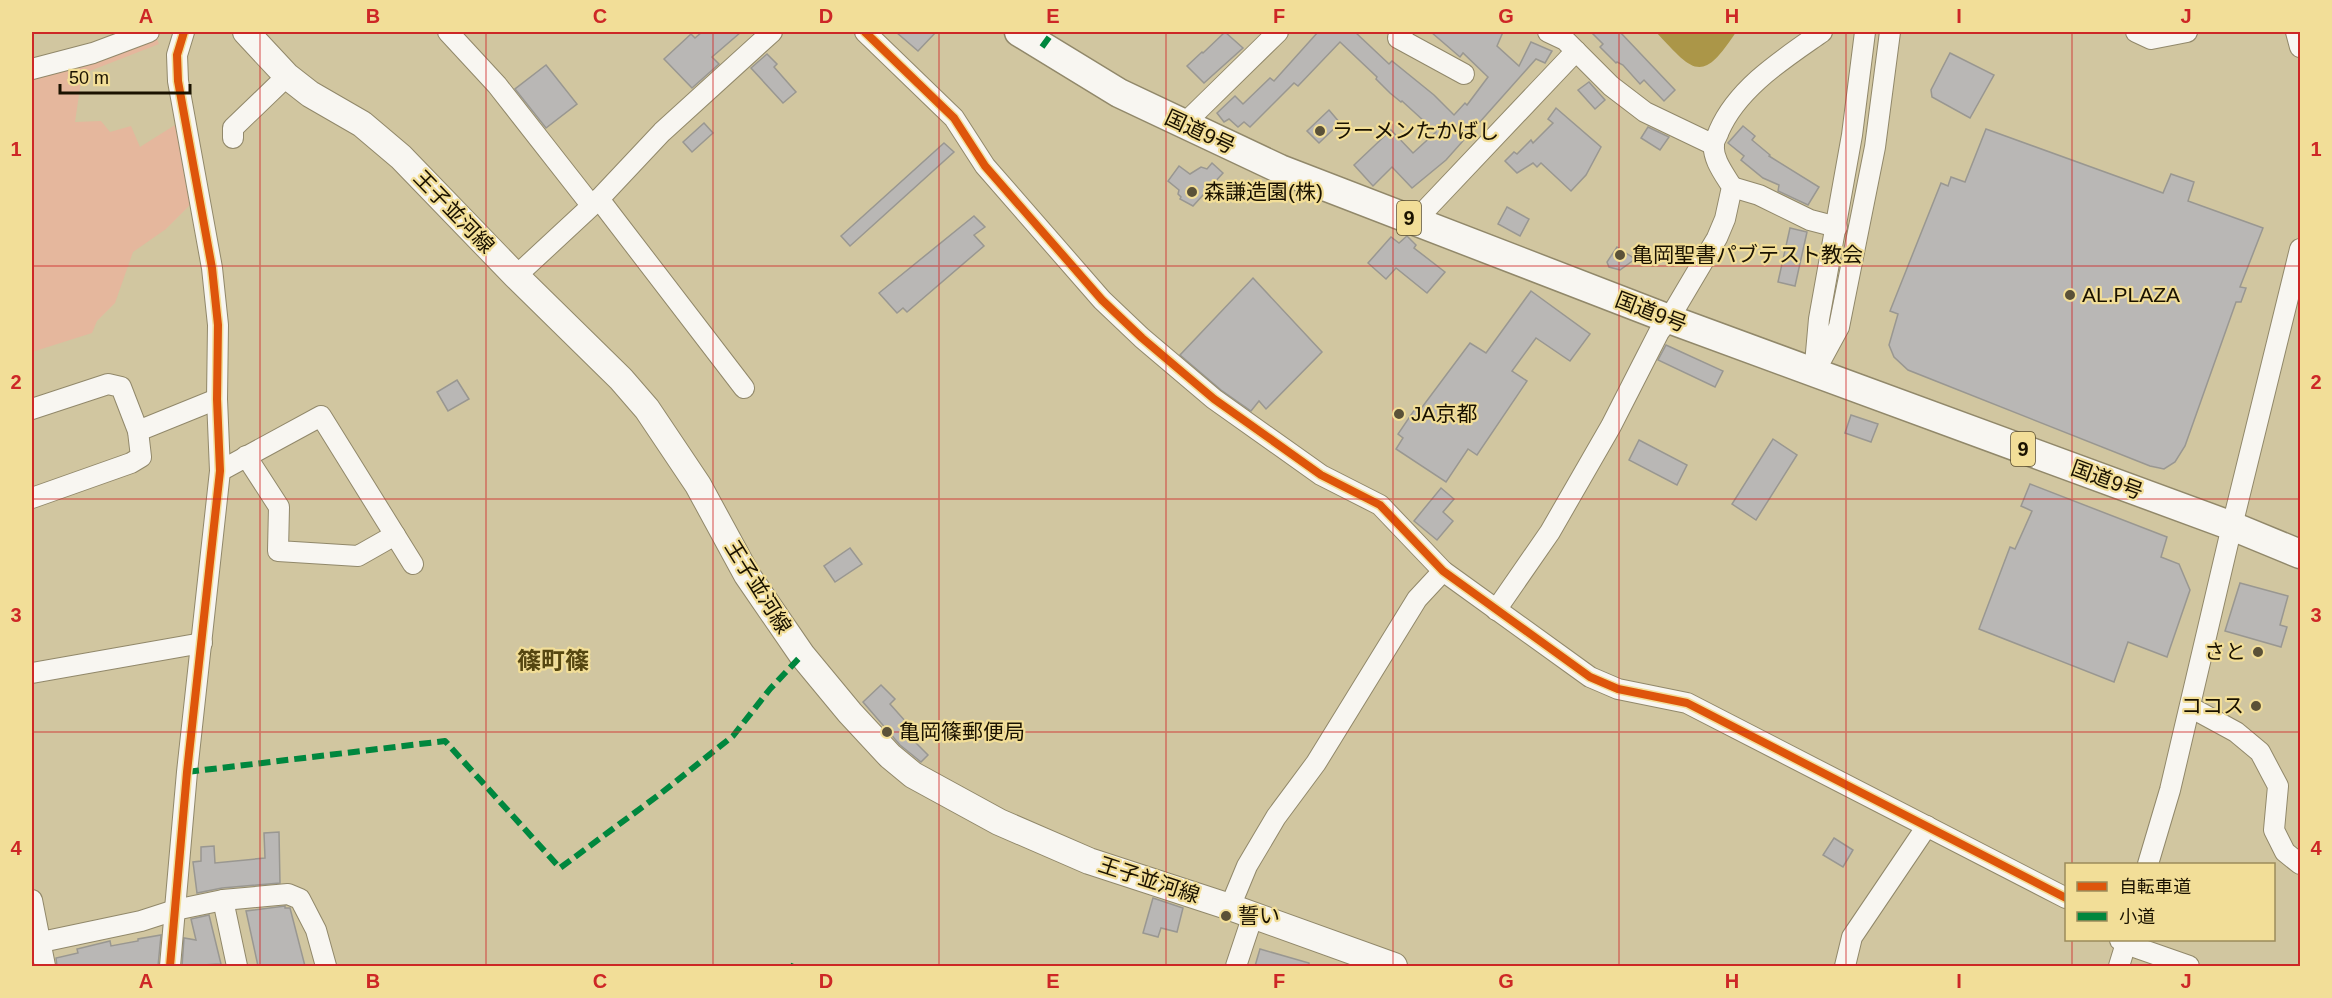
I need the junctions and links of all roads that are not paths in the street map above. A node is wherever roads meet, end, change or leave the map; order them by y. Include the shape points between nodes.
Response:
1 (149, 32) edge
2 (184, 32) edge
3 (246, 32) edge
4 (448, 32) edge
5 (772, 32) edge
6 (865, 32) edge
7 (1019, 32) edge
8 (1278, 32) edge
9 (1403, 32) edge
10 (1548, 32) edge
11 (1822, 32) edge
12 (1865, 32) edge
13 (1890, 32) edge
14 (2136, 32) edge
15 (2187, 32) edge
16 (2296, 32) edge
17 (2301, 47) edge
18 (1575, 51) junction
19 (32, 69) edge
20 (1464, 74) dead end
21 (287, 76) junction
22 (1184, 124) junction
23 (233, 138) dead end
24 (1714, 145) junction
25 (1732, 187) junction
26 (595, 202) junction
27 (1415, 221) junction
28 (1837, 226) junction
29 (2301, 249) edge
30 (516, 276) junction
31 (1669, 319) junction
32 (1814, 373) junction
33 (744, 388) dead end
34 (217, 399) junction
35 (32, 409) edge
36 (138, 431) junction
37 (246, 456) junction
38 (220, 471) junction
39 (32, 498) edge
40 (2232, 526) junction
41 (394, 536) junction
42 (2301, 554) edge
43 (412, 564) dead end
44 (1443, 571) junction
45 (1496, 610) junction
46 (202, 643) junction
47 (32, 673) edge
48 (2190, 707) junction
49 (1927, 826) junction
50 (2148, 863) edge
51 (2301, 864) edge
52 (2065, 897) edge
53 (32, 900) edge
54 (223, 900) junction
55 (175, 910) junction
56 (1241, 911) junction
57 (2124, 941) edge
58 (35, 944) edge
59 (1385, 965) edge
60 (45, 966) edge
61 (170, 966) edge
62 (237, 966) edge
63 (326, 966) edge
64 (1236, 966) edge
65 (1845, 966) edge
66 (2119, 966) edge
67 (2189, 966) edge

1 - 19 street via 93,53
2 - 34 street via 177,55 178,81 213,268 218,325
3 - 21 main road, 王子並河線
4 - 26 street
5 - 26 street via 662,132
6 - 44 street via 954,118 985,166 1102,300 1142,338 1214,399 1321,475 1380,505
7 - 22 highway, 国道9号 / 9 via 1119,93
8 - 22 street
9 - 20 street via 1398,38
10 - 18 street via 1565,40
11 - 24 street via 1742,96 1722,124
12 - 28 street
13 - 32 street via 1875,147 1839,327
14 - 15 street via 2151,39
16 - 17 street
18 - 24 street via 1645,112
18 - 27 street
21 - 23 street via 233,128
21 - 30 main road, 王子並河線 via 362,124 401,157
22 - 27 highway, 国道9号 / 9 via 1280,169
24 - 25 street via 1717,160
25 - 28 street via 1759,195 1810,220
25 - 31 street via 1717,238
26 - 30 street
26 - 33 street
27 - 31 highway, 国道9号 / 9
28 - 32 street via 1819,319
29 - 40 street
30 - 56 main road, 王子並河線 via 647,409 698,485 747,575 802,655 890,756 913,775 999,822 1089,861
31 - 32 highway, 国道9号 / 9
31 - 45 street via 1550,532
32 - 40 highway, 国道9号 / 9
34 - 36 street
34 - 38 street
35 - 36 street via 108,384 121,387
36 - 39 street via 141,457
37 - 38 street
37 - 41 street via 321,416
37 - 41 street via 279,507 278,551 358,556
38 - 46 street
40 - 42 highway, 国道9号 / 9
40 - 48 street
41 - 43 street
44 - 45 street
44 - 56 street via 1417,599 1316,763 1276,817 1247,866
45 - 49 street via 1590,676 1618,689 1687,703
46 - 47 street
46 - 55 street
48 - 50 street
48 - 51 street via 2236,732 2260,752 2278,786 2274,830 2285,852
49 - 52 street
49 - 65 street via 1852,937
53 - 58 street
54 - 55 street
54 - 62 street
54 - 63 street via 288,894 300,899 316,930
55 - 58 street
55 - 61 street
56 - 59 main road, 王子並河線
56 - 64 street
57 - 66 street
57 - 67 street
58 - 60 street

